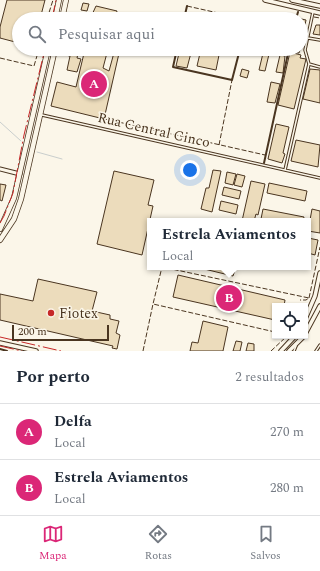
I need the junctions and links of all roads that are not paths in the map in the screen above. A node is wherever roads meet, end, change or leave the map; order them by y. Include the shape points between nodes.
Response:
1 (59, 0) edge
2 (66, 0) edge
3 (265, 0) edge
4 (292, 0) edge
5 (320, 6) edge
6 (313, 11) junction
7 (56, 12) edge
8 (63, 12) edge
9 (320, 13) edge
10 (308, 34) edge
11 (308, 38) edge
12 (320, 40) edge
13 (46, 56) edge
14 (53, 56) edge
15 (307, 56) edge
16 (309, 64) junction
17 (320, 67) edge
18 (40, 114) junction
19 (0, 169) edge
20 (285, 170) junction
21 (20, 174) junction
22 (320, 178) edge
23 (0, 227) edge
24 (0, 240) edge
25 (320, 273) edge
26 (318, 287) edge
27 (320, 306) edge
28 (308, 312) edge
29 (308, 328) edge
30 (291, 339) edge
31 (301, 339) edge
32 (0, 343) edge
33 (297, 344) junction
34 (320, 345) edge
35 (36, 351) edge
36 (281, 351) edge
37 (289, 351) edge
38 (294, 351) edge
39 (316, 351) edge

1 - 7 main road
2 - 8 main road
3 - 6 street
4 - 5 street
6 - 9 street
6 - 10 lane
11 - 12 lane
13 - 21 main road
14 - 18 main road
15 - 16 lane
16 - 17 lane
16 - 20 lane
18 - 20 lane, Rua Central Cinco
18 - 24 main road via 21,199 14,219
19 - 21 street
20 - 22 lane, Rua Central Cinco
21 - 23 main road via 12,204
25 - 26 street
26 - 28 street
27 - 29 street
30 - 36 street
31 - 33 street
32 - 35 street
33 - 37 street
33 - 38 lane
34 - 39 lane

